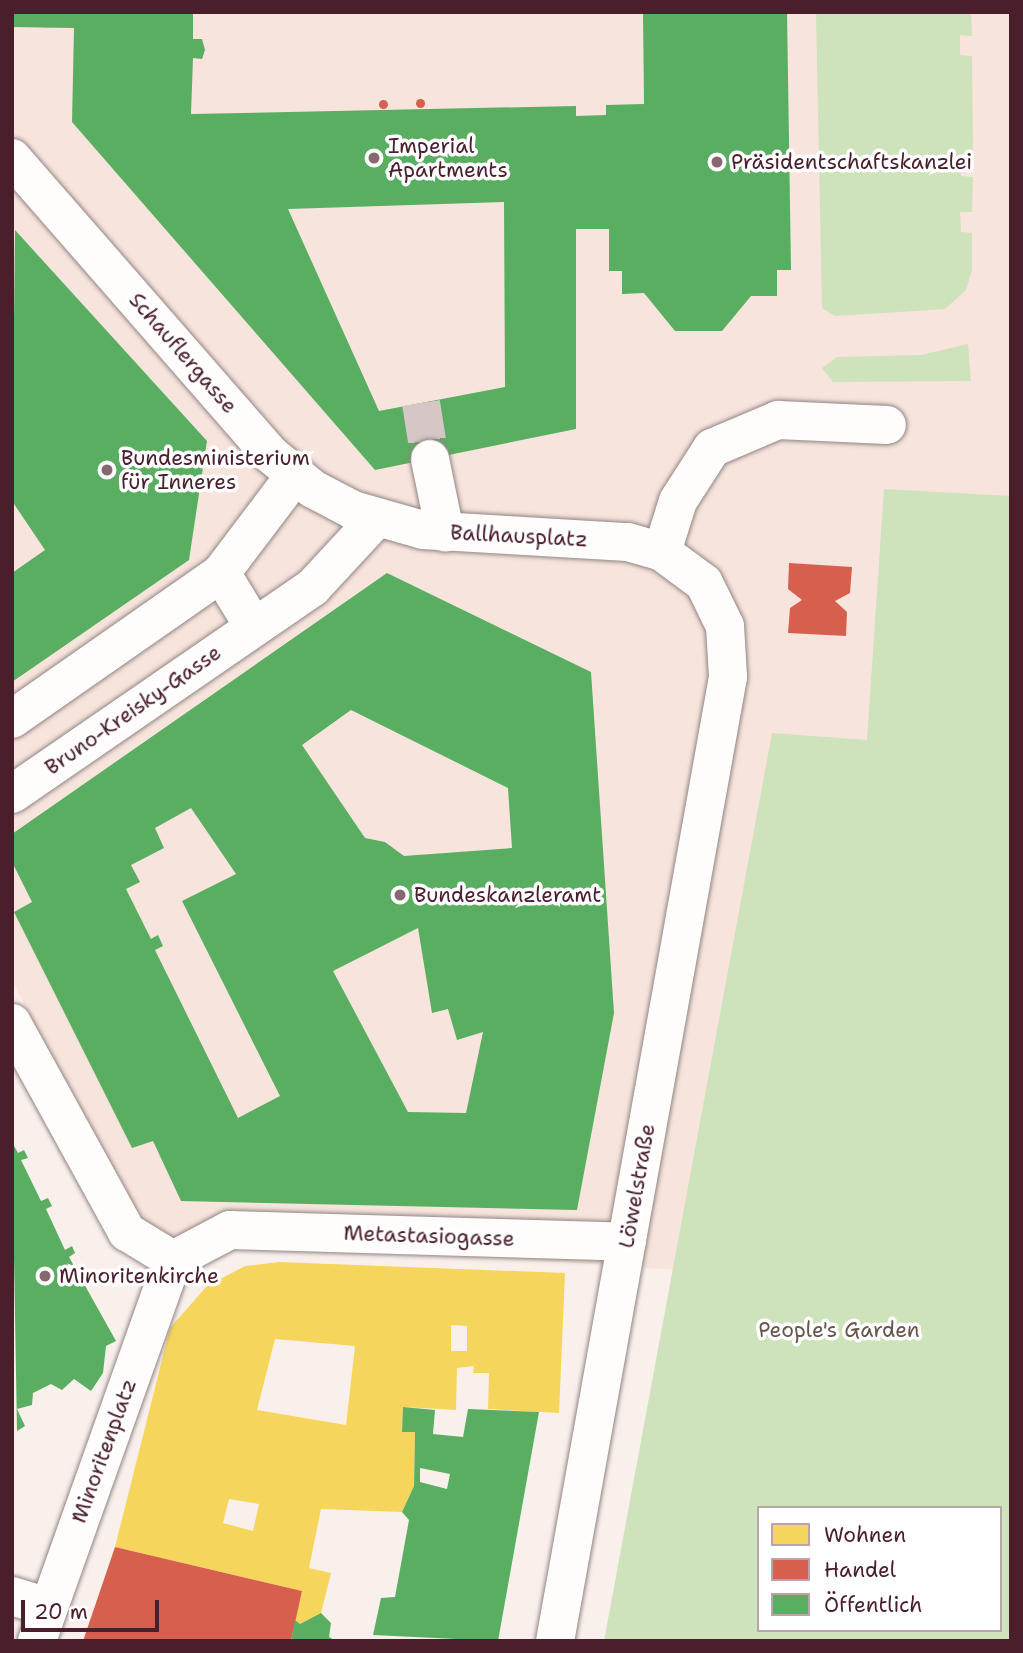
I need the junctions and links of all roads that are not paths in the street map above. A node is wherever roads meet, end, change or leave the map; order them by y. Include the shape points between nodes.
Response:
1 (12, 158) edge
2 (887, 425) dead end
3 (429, 459) tunnel mouth
4 (295, 475) junction
5 (377, 518) junction
6 (445, 531) junction
7 (662, 552) junction
8 (221, 573) junction
9 (254, 627) junction
10 (12, 719) edge
11 (719, 731) joint
12 (12, 794) edge
13 (12, 1023) edge
14 (627, 1242) junction
15 (173, 1260) junction
16 (32, 1615) edge
17 (555, 1641) edge

1 - 4 street, Schauflergasse
2 - 7 street via 778,420 712,449 678,501
3 - 6 street
4 - 5 street, Schauflergasse
4 - 8 street
5 - 6 street, Ballhausplatz
5 - 9 street, Bruno-Kreisky-Gasse via 313,587
6 - 7 street, Ballhausplatz via 628,542
7 - 11 street, Ballhausplatz via 704,583 725,626 728,677
8 - 9 street
8 - 10 street
9 - 12 street, Bruno-Kreisky-Gasse
11 - 14 street, Löwelstraße
13 - 15 street via 127,1232
14 - 15 street, Metastasiogasse via 230,1230
14 - 17 street, Löwelstraße
15 - 16 street, Minoritenplatz

